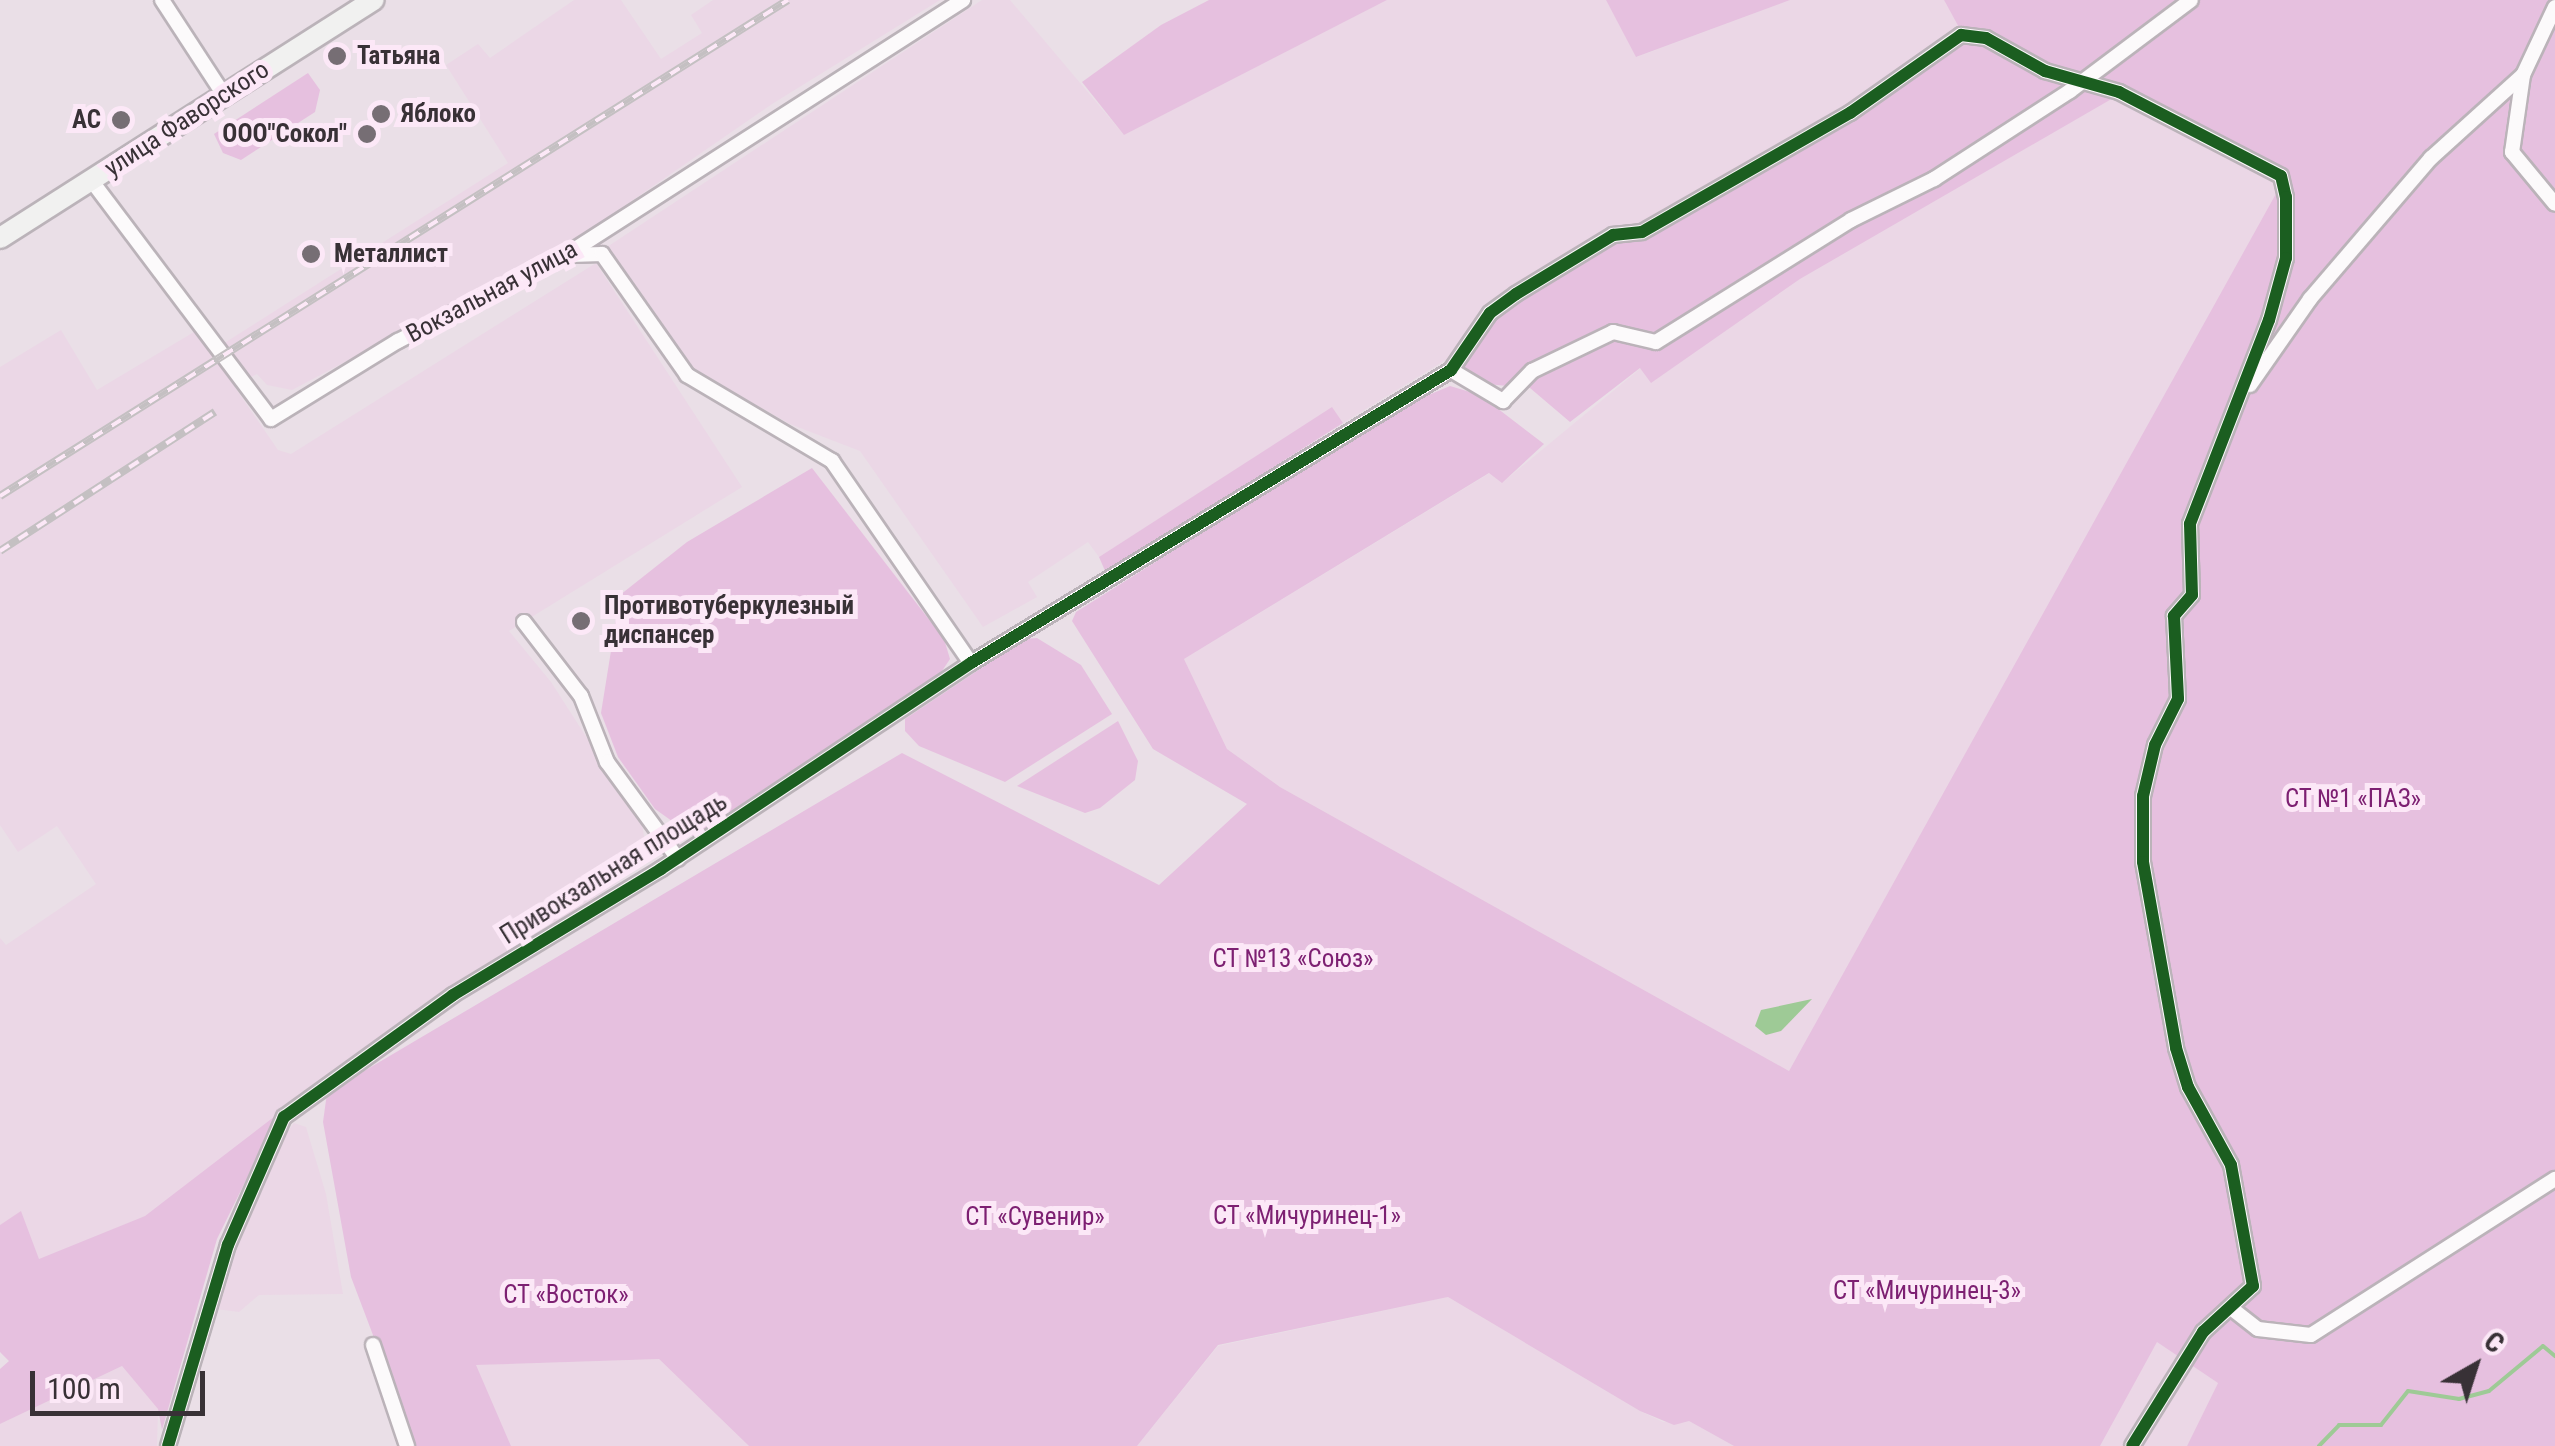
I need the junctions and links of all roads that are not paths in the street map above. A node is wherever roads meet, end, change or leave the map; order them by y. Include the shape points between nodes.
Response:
1 (162, 0) edge
2 (374, 0) edge
3 (963, 0) edge
4 (2191, 0) edge
5 (2555, 7) edge
6 (2523, 75) junction
7 (2082, 82) junction
8 (224, 95) junction
9 (91, 180) junction
10 (2555, 204) edge
11 (0, 238) edge
12 (566, 256) junction
13 (1451, 370) junction
14 (2245, 393) junction
15 (524, 622) dead end
16 (971, 663) junction
17 (678, 858) junction
18 (2555, 1179) edge
19 (2231, 1308) junction
20 (373, 1345) dead end
21 (168, 1446) edge
22 (407, 1446) edge
23 (2132, 1446) edge

1 - 8 street
2 - 8 street, улица Фаворского
3 - 12 street, Вокзальная улица
4 - 7 street
5 - 6 street
6 - 10 street via 2512,152
6 - 14 street via 2408,185 2310,299
7 - 13 street via 1934,180 1851,220 1656,342 1613,332 1532,371 1503,401
7 - 13 street via 2045,71 1986,38 1961,35 1850,113 1642,232 1613,235 1516,294 1490,313
7 - 14 street via 2119,92 2282,176 2286,258
8 - 9 street, улица Фаворского
9 - 11 street, улица Фаворского
9 - 12 street, Вокзальная улица via 270,419 398,340
12 - 16 street via 602,254 687,375 832,461
13 - 16 street, Привокзальная площадь
14 - 19 street via 2190,524 2192,596 2174,616 2178,699 2154,745 2143,796 2143,862 2176,1048 2231,1165 2246,1240 2253,1286
15 - 17 street via 581,696 607,762
16 - 17 street, Привокзальная площадь
17 - 21 street, Привокзальная площадь via 454,995 284,1117 228,1245
18 - 19 street via 2311,1335 2258,1329
19 - 23 street via 2202,1332
20 - 22 street

